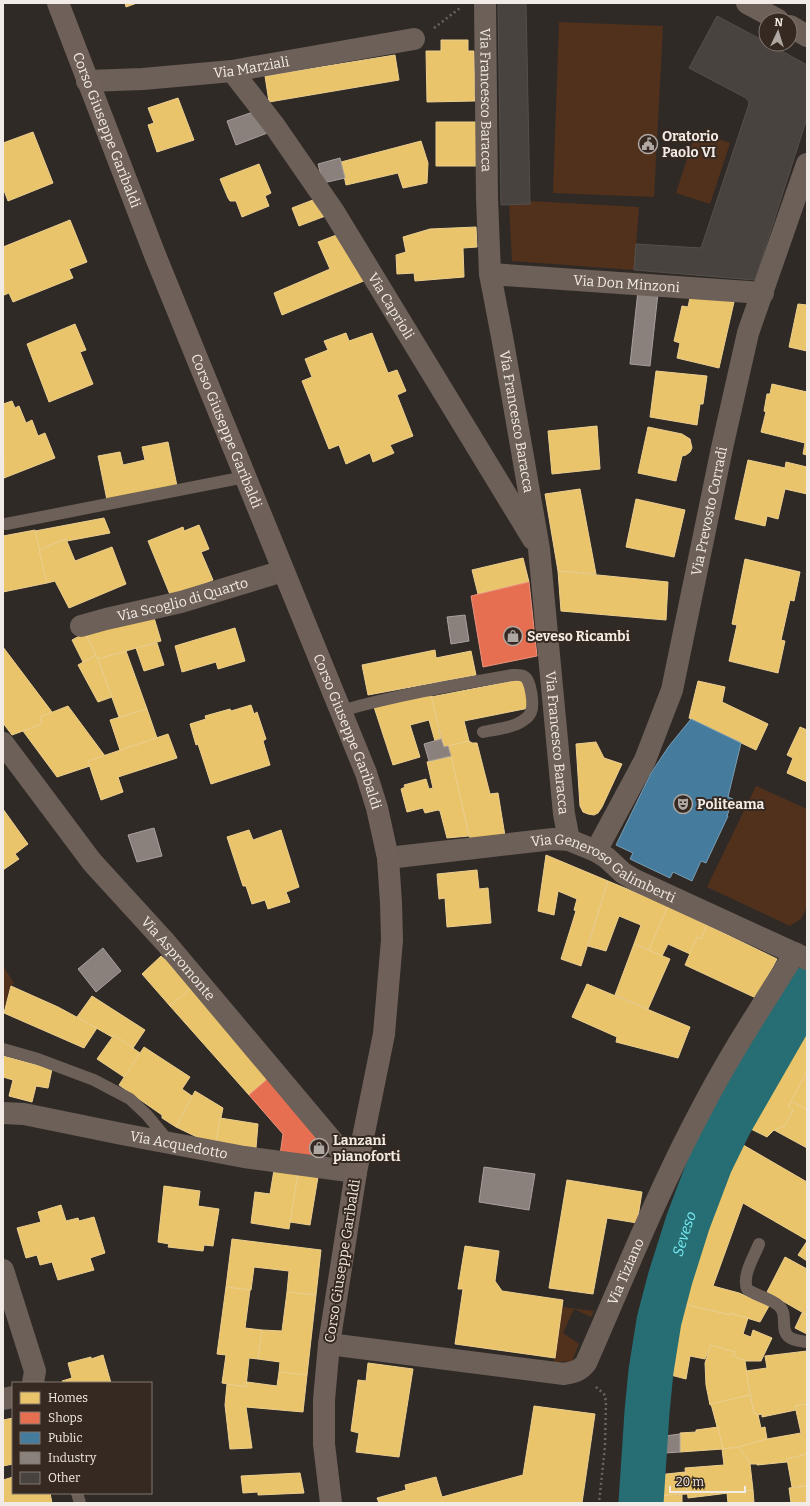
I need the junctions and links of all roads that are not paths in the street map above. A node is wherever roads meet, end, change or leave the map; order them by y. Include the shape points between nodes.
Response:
1 (58, 3) edge
2 (485, 3) edge
3 (747, 3) edge
4 (763, 12) edge
5 (798, 31) edge
6 (807, 36) edge
7 (414, 39) road end
8 (232, 71) junction
9 (87, 81) junction
10 (807, 164) edge
11 (490, 274) junction
12 (763, 293) junction
13 (245, 477) junction
14 (6, 524) dead end
15 (539, 549) junction
16 (283, 571) junction
17 (81, 626) dead end
18 (340, 711) junction
19 (483, 732) dead end
20 (3, 743) edge
21 (569, 840) junction
22 (596, 851) junction
23 (388, 858) junction
24 (801, 956) edge
25 (3, 1049) edge
26 (3, 1113) edge
27 (171, 1144) junction
28 (356, 1172) junction
29 (759, 1244) dead end
30 (3, 1270) edge
31 (807, 1342) edge
32 (329, 1344) junction
33 (33, 1382) edge
34 (331, 1503) edge

1 - 9 main road, Corso Giuseppe Garibaldi
2 - 11 street, Via Francesco Baracca
3 - 4 street
5 - 6 street
7 - 8 street, Via Marziali
8 - 9 street, Via Marziali
8 - 15 street, Via Caprioli via 274,125 334,212
9 - 13 main road, Corso Giuseppe Garibaldi
10 - 12 street, Via Prevosto Corradi
11 - 12 street, Via Don Minzoni
11 - 15 street, Via Francesco Baracca
12 - 22 street, Via Prevosto Corradi via 748,333 672,690 645,760
13 - 14 lane
13 - 16 main road, Corso Giuseppe Garibaldi
15 - 21 street, Via Francesco Baracca via 564,814
16 - 17 street, Via Scoglio di Quarto via 181,602
16 - 18 main road, Corso Giuseppe Garibaldi
18 - 19 lane via 467,682 512,675 525,677 529,682 532,702 531,712 525,720
18 - 23 main road, Corso Giuseppe Garibaldi via 366,773
20 - 28 street, Via Aspromonte via 92,862 166,943
21 - 22 street, Via Generoso Galimberti
21 - 23 street, Via Generoso Galimberti via 554,839
22 - 24 street, Via Generoso Galimberti via 635,880
23 - 28 main road, Corso Giuseppe Garibaldi via 392,940 384,1034
24 - 32 street, Via Tiziano via 730,1057 699,1112 586,1363 581,1369 564,1374
25 - 27 lane via 94,1080 130,1099
26 - 27 street, Via Acquedotto via 31,1115
27 - 28 street, Via Acquedotto
28 - 32 main road, Corso Giuseppe Garibaldi
29 - 31 lane via 746,1274 744,1282 747,1289 783,1311 786,1334 790,1338
30 - 33 street via 34,1368
32 - 34 main road, Corso Giuseppe Garibaldi via 324,1400 324,1444

